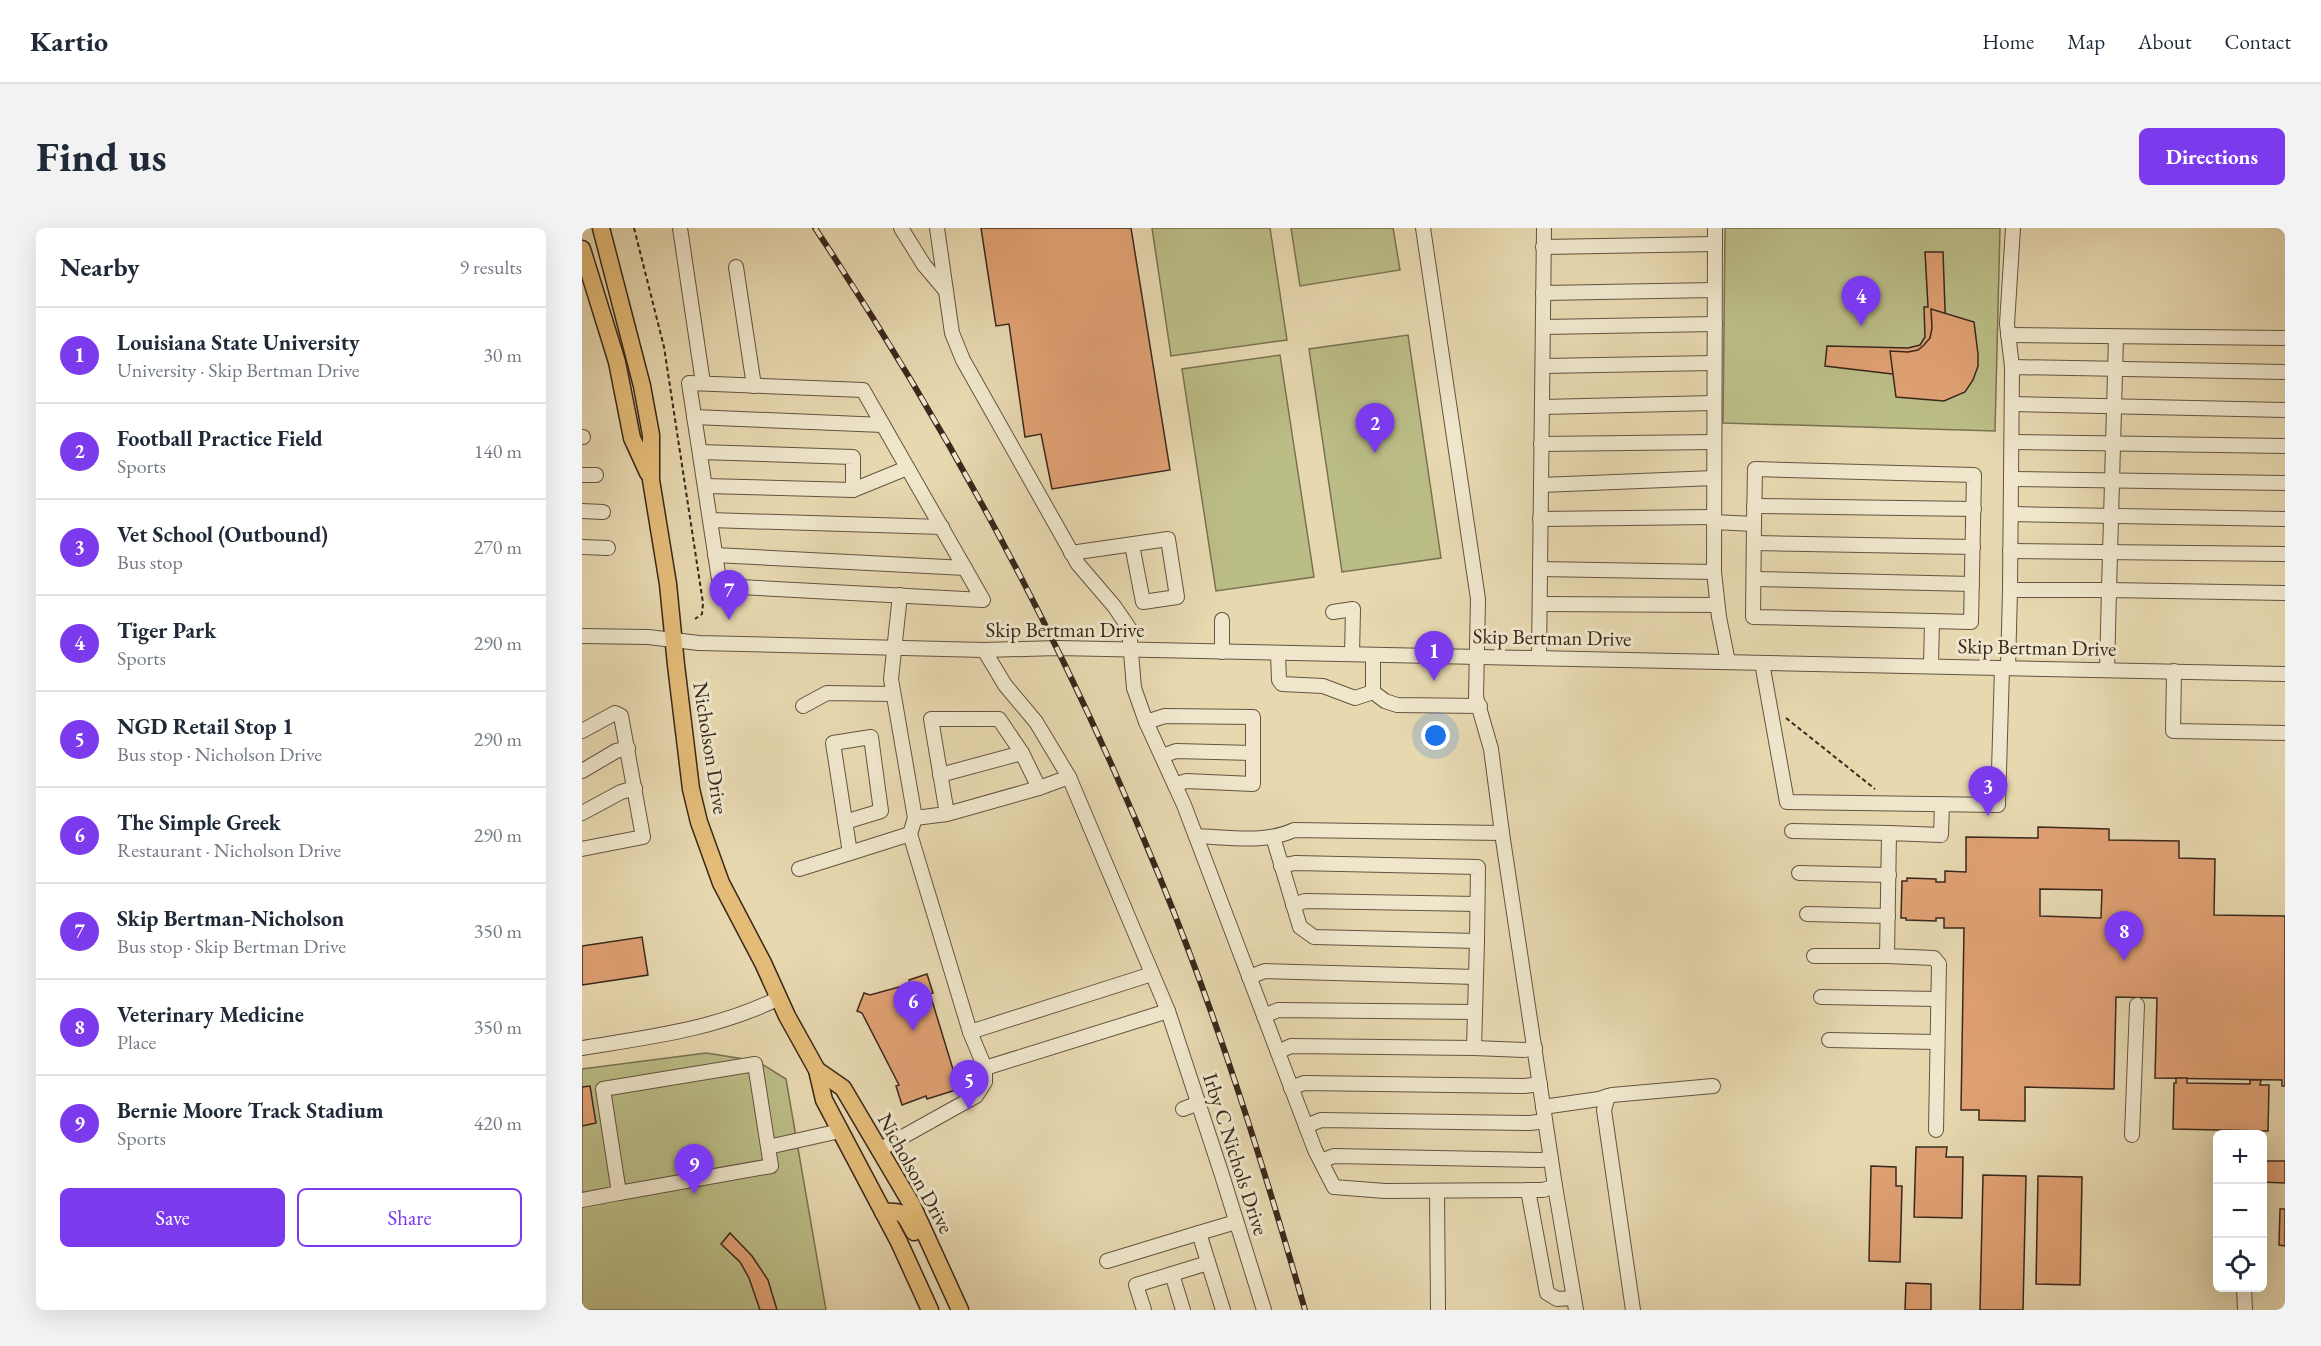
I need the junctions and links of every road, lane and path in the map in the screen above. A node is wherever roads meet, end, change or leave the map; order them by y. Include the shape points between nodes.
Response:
1 (601, 228) edge
2 (634, 228) edge
3 (680, 228) edge
4 (901, 228) edge
5 (937, 228) edge
6 (1423, 228) edge
7 (1544, 228) edge
8 (1715, 228) edge
9 (2013, 228) edge
10 (1715, 244) junction
11 (1543, 247) junction
12 (582, 249) edge
13 (736, 267) dead end
14 (1715, 290) junction
15 (946, 291) junction
16 (1543, 293) junction
17 (1715, 324) junction
18 (1543, 327) junction
19 (2008, 335) junction
20 (2116, 337) junction
21 (2285, 338) edge
22 (1714, 363) junction
23 (1543, 366) junction
24 (2012, 367) junction
25 (2115, 368) junction
26 (2285, 372) edge
27 (703, 383) junction
28 (754, 386) junction
29 (1714, 403) junction
30 (2012, 404) junction
31 (1542, 407) junction
32 (2114, 407) junction
33 (2285, 410) edge
34 (694, 417) junction
35 (883, 425) junction
36 (1714, 442) junction
37 (2012, 442) junction
38 (2113, 443) junction
39 (1541, 444) junction
40 (2285, 446) edge
41 (700, 452) junction
42 (907, 468) junction
43 (1714, 478) junction
44 (2011, 479) junction
45 (651, 480) junction
46 (2112, 480) junction
47 (2285, 483) edge
48 (1541, 485) junction
49 (705, 486) junction
50 (853, 490) junction
51 (1754, 506) junction
52 (1974, 510) junction
53 (582, 511) edge
54 (603, 512) dead end
55 (2011, 514) junction
56 (2111, 516) junction
57 (1540, 519) junction
58 (2285, 519) edge
59 (710, 520) junction
60 (1713, 520) junction
61 (1754, 524) junction
62 (942, 527) junction
63 (1754, 543) junction
64 (1132, 544) junction
65 (582, 547) edge
66 (1973, 547) junction
67 (608, 548) dead end
68 (2010, 551) junction
69 (2110, 552) junction
70 (1071, 553) junction
71 (2285, 554) edge
72 (715, 555) junction
73 (965, 568) junction
74 (1540, 569) junction
75 (1714, 572) junction
76 (1754, 579) junction
77 (1972, 584) junction
78 (2010, 590) junction
79 (2109, 590) junction
80 (2285, 592) edge
81 (900, 595) junction
82 (1540, 604) junction
83 (1717, 604) junction
84 (1333, 612) dead end
85 (695, 619) dead end
86 (1222, 620) dead end
87 (1932, 621) junction
88 (582, 636) edge
89 (674, 640) junction
90 (895, 647) junction
91 (984, 650) junction
92 (1130, 650) junction
93 (1222, 652) junction
94 (1278, 652) junction
95 (1352, 654) junction
96 (1373, 655) junction
97 (1478, 657) junction
98 (1539, 658) junction
99 (1728, 662) junction
100 (1762, 663) junction
101 (1931, 666) junction
102 (2005, 668) junction
103 (2107, 670) junction
104 (2174, 671) junction
105 (2285, 674) edge
106 (1373, 692) junction
107 (893, 694) junction
108 (803, 706) dead end
109 (1480, 706) junction
110 (1786, 718) dead end
111 (1146, 722) junction
112 (582, 731) edge
113 (2285, 734) edge
114 (628, 748) junction
115 (1022, 753) junction
116 (1253, 753) junction
117 (1162, 756) junction
118 (582, 771) edge
119 (940, 775) junction
120 (1069, 777) junction
121 (1174, 784) junction
122 (635, 788) junction
123 (1039, 788) junction
124 (1882, 794) dead end
125 (1942, 804) junction
126 (582, 813) edge
127 (947, 814) junction
128 (915, 818) junction
129 (845, 822) junction
130 (1792, 831) dead end
131 (1502, 833) junction
132 (1889, 833) junction
133 (910, 834) junction
134 (1196, 836) junction
135 (1273, 837) junction
136 (582, 849) edge
137 (850, 853) junction
138 (1281, 866) junction
139 (799, 869) dead end
140 (1799, 873) dead end
141 (1889, 875) junction
142 (1477, 904) junction
143 (1293, 905) junction
144 (1807, 914) dead end
145 (1888, 916) junction
146 (1477, 941) junction
147 (1814, 956) dead end
148 (1887, 956) junction
149 (1152, 974) junction
150 (1249, 976) junction
151 (1476, 977) junction
152 (1821, 997) dead end
153 (779, 998) junction
154 (1938, 999) junction
155 (2137, 1005) dead end
156 (1168, 1011) junction
157 (1475, 1012) junction
158 (1264, 1016) junction
159 (970, 1032) junction
160 (1829, 1040) dead end
161 (1937, 1042) junction
162 (582, 1048) edge
163 (1474, 1048) junction
164 (1535, 1048) junction
165 (1278, 1052) junction
166 (984, 1068) junction
167 (817, 1070) junction
168 (1540, 1084) junction
169 (1713, 1086) dead end
170 (1292, 1088) junction
171 (1603, 1098) junction
172 (1199, 1103) junction
173 (1182, 1109) dead end
174 (1544, 1114) junction
175 (1306, 1126) junction
176 (1936, 1130) dead end
177 (840, 1131) junction
178 (2132, 1135) dead end
179 (768, 1147) junction
180 (879, 1150) junction
181 (1551, 1159) junction
182 (1321, 1161) junction
183 (1555, 1186) junction
184 (1528, 1190) junction
185 (1437, 1191) junction
186 (619, 1194) junction
187 (582, 1200) edge
188 (880, 1214) junction
189 (1236, 1222) junction
190 (1199, 1233) junction
191 (936, 1256) junction
192 (1107, 1262) dead end
193 (1208, 1263) junction
194 (1172, 1274) junction
195 (2244, 1292) edge
196 (1575, 1304) edge
197 (930, 1310) edge
198 (960, 1310) edge
199 (1144, 1310) edge
200 (1183, 1310) edge
201 (1223, 1310) edge
202 (1264, 1310) edge
203 (1438, 1310) edge
204 (1633, 1310) edge
205 (2245, 1310) edge

1 - 45 main road, Nicholson Drive via 642,386 651,435
2 - 85 path via 664,347 704,603 702,614
3 - 27 street
4 - 15 street
5 - 15 street
6 - 97 street via 1479,599
7 - 11 street
8 - 10 street
9 - 19 street
10 - 11 street
10 - 14 street
11 - 16 street
12 - 45 main road, Nicholson Drive via 617,362 632,438
13 - 28 street
14 - 16 street
14 - 17 street
15 - 70 street via 952,333 963,360
16 - 18 street
17 - 18 street
17 - 22 street
18 - 23 street
19 - 20 street
19 - 24 street
20 - 21 street
20 - 25 street
22 - 23 street
22 - 29 street
23 - 31 street
24 - 25 street
24 - 30 street
25 - 26 street
25 - 32 street
27 - 28 street
27 - 34 street via 689,383
28 - 35 street via 863,390
29 - 31 street
29 - 36 street
30 - 32 street
30 - 37 street
31 - 39 street
32 - 33 street
32 - 38 street
34 - 35 street
34 - 41 street
35 - 42 street
36 - 39 street
36 - 43 street
37 - 38 street
37 - 44 street
38 - 40 street
38 - 46 street
39 - 48 street
41 - 49 street
41 - 50 street via 853,458
42 - 50 street
42 - 62 street
43 - 48 street
43 - 60 street
44 - 46 street
44 - 55 street
45 - 89 main road, Nicholson Drive
46 - 47 street
46 - 56 street
48 - 57 street
49 - 50 street
49 - 59 street
51 - 52 street
51 - 52 street via 1755,469 1974,475
51 - 61 street
52 - 66 street
53 - 54 street
55 - 56 street
55 - 68 street
56 - 58 street
56 - 69 street
57 - 60 street
57 - 74 street
59 - 62 street
59 - 72 street
60 - 61 street
60 - 75 street
61 - 63 street
62 - 73 street
63 - 66 street
63 - 76 street
64 - 64 street via 1168,539 1177,597 1143,602
64 - 70 street
65 - 67 street
66 - 77 street
68 - 69 street
68 - 78 street
69 - 71 street
69 - 79 street
70 - 92 street via 1129,628
72 - 73 street
72 - 81 street via 720,586
73 - 81 street via 983,600
74 - 75 street
74 - 82 street
75 - 83 street
76 - 77 street
76 - 87 street via 1754,617
77 - 87 street via 1971,622
78 - 79 street
78 - 102 street
79 - 80 street
79 - 103 street
81 - 90 street
82 - 83 street
82 - 98 street
83 - 99 street
84 - 95 street via 1353,609
86 - 93 street
87 - 101 street
88 - 89 street, Skip Bertman Drive
89 - 90 street, Skip Bertman Drive
89 - 153 main road, Nicholson Drive via 691,789 699,822 721,883
90 - 91 street, Skip Bertman Drive
90 - 107 street
91 - 92 street, Skip Bertman Drive
91 - 120 street, Irby C Nichols Drive via 1005,685 1036,722
92 - 93 street, Skip Bertman Drive
92 - 111 street via 1134,688
93 - 94 street, Skip Bertman Drive
94 - 95 street, Skip Bertman Drive
94 - 106 street via 1281,684 1323,686 1355,698
95 - 96 street, Skip Bertman Drive
96 - 97 street, Skip Bertman Drive
96 - 106 street
97 - 98 street, Skip Bertman Drive
97 - 109 street via 1476,697
98 - 99 street, Skip Bertman Drive
99 - 100 street, Skip Bertman Drive
100 - 101 street, Skip Bertman Drive
100 - 125 street via 1787,802
101 - 102 street, Skip Bertman Drive
102 - 103 street, Skip Bertman Drive
102 - 125 street via 1998,805
103 - 104 street, Skip Bertman Drive
104 - 105 street, Skip Bertman Drive
104 - 113 street via 2173,731
106 - 109 street via 1397,705
107 - 108 street via 827,693
107 - 128 street
109 - 131 street via 1491,749
110 - 124 path
111 - 116 street via 1165,716 1253,717
111 - 117 street
112 - 114 street via 615,713 621,716
114 - 118 street
114 - 122 street
115 - 119 street
115 - 119 street via 999,719 931,719
115 - 123 street
116 - 117 street via 1176,751
116 - 121 street via 1253,784
117 - 121 street
119 - 127 street
120 - 123 street
120 - 149 street, Irby C Nichols Drive
121 - 134 street
122 - 126 street
122 - 136 street via 643,837
123 - 127 street
125 - 132 street via 1941,835
127 - 128 street
128 - 133 street
129 - 129 street via 832,743 871,737 881,811
129 - 137 street
130 - 132 street
131 - 135 street via 1293,830
131 - 164 street
132 - 141 street
133 - 137 street
133 - 159 street
134 - 135 street
134 - 150 street
135 - 138 street
137 - 139 street
138 - 142 street via 1295,863 1478,867
138 - 143 street
140 - 141 street
141 - 145 street
142 - 143 street via 1305,901
142 - 146 street
143 - 146 street via 1300,927 1314,937
144 - 145 street
145 - 148 street
146 - 151 street
147 - 148 street
148 - 154 street via 1934,958 1939,964
149 - 156 street, Irby C Nichols Drive
149 - 159 street
150 - 151 street via 1264,971
150 - 158 street
151 - 157 street
152 - 154 street
153 - 162 street via 712,1024
153 - 167 main road, Nicholson Drive
154 - 161 street
155 - 178 street
156 - 166 street
156 - 172 street, Irby C Nichols Drive
157 - 158 street via 1278,1010
157 - 163 street
158 - 165 street
159 - 166 street
160 - 161 street
161 - 176 street
163 - 164 street
163 - 165 street via 1292,1046
164 - 168 street
165 - 170 street
166 - 180 street via 985,1082 975,1096
167 - 177 main road, Nicholson Drive via 824,1100
167 - 180 main road, Nicholson Drive via 843,1088
168 - 170 street via 1304,1083
168 - 174 street
169 - 171 street
170 - 175 street
171 - 174 street via 1562,1105
171 - 204 street
172 - 173 street
172 - 189 street, Irby C Nichols Drive
174 - 175 street via 1530,1123 1321,1120
174 - 181 street
175 - 182 street
177 - 179 street
177 - 188 main road, Nicholson Drive
179 - 186 street via 771,1166
179 - 186 street via 755,1064 603,1089
180 - 191 main road, Nicholson Drive via 912,1205
181 - 182 street via 1334,1156
181 - 183 street
182 - 185 street via 1334,1187
183 - 184 street
183 - 196 street
184 - 185 street
184 - 196 street via 1547,1293
185 - 203 street
186 - 187 street
188 - 191 main road via 898,1210 904,1214 922,1248
188 - 197 main road, Nicholson Drive
189 - 190 street
189 - 202 street, Irby C Nichols Drive
190 - 192 street
190 - 193 street
191 - 198 main road, Nicholson Drive
193 - 194 street
193 - 201 street
194 - 199 street via 1136,1285
194 - 200 street
195 - 205 street

